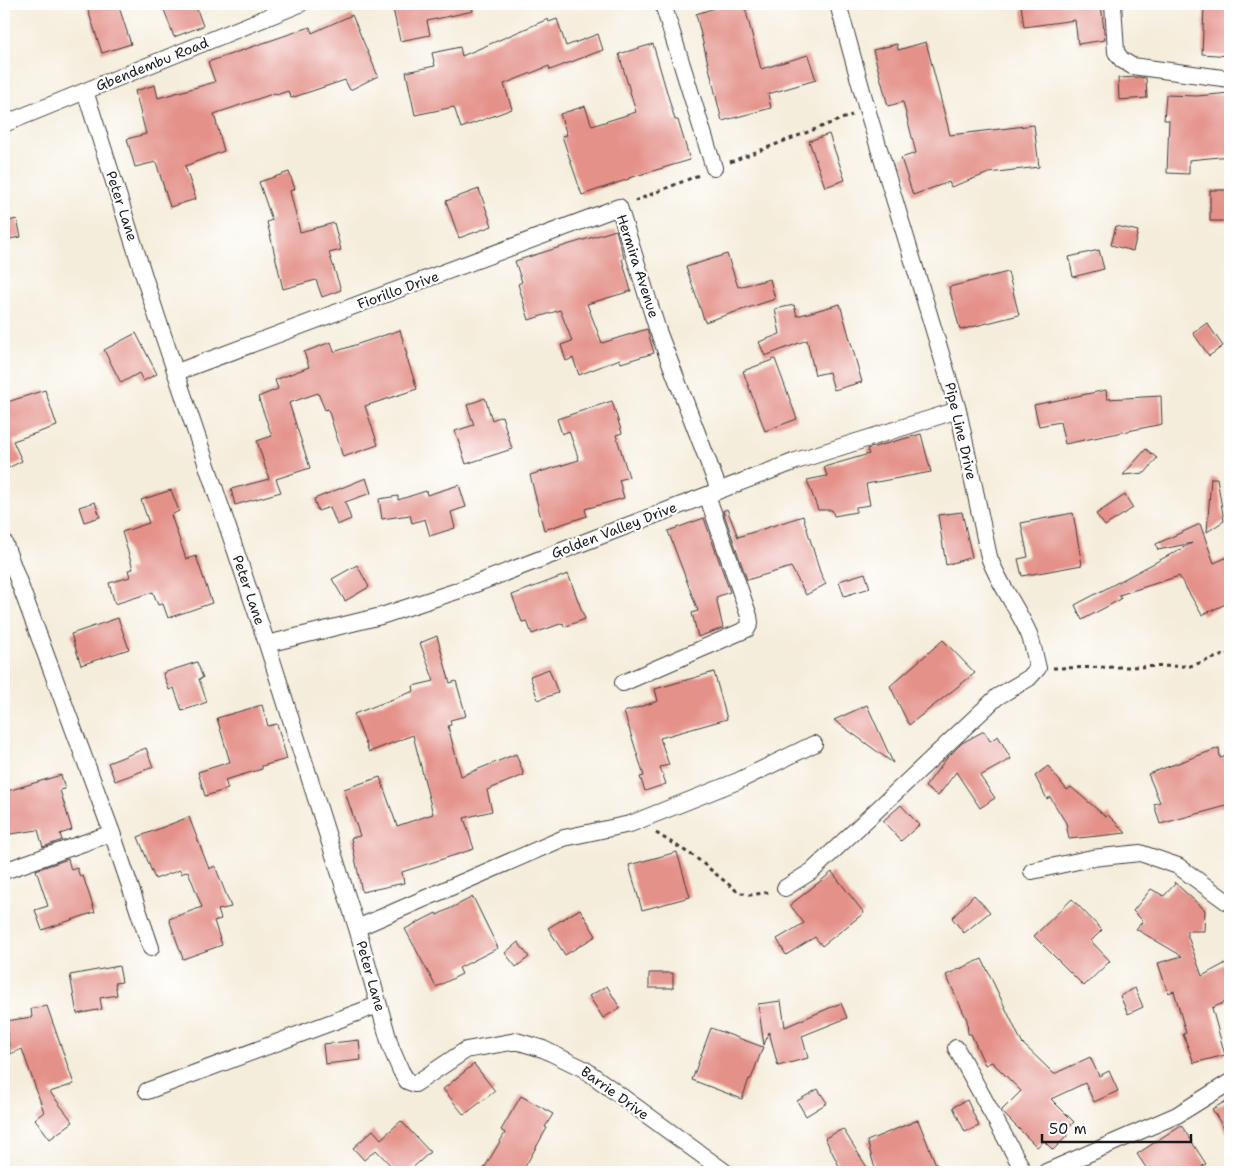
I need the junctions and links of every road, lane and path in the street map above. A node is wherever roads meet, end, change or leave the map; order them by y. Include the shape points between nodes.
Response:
1 (300, 4) edge
2 (663, 4) edge
3 (838, 4) edge
4 (1113, 4) edge
5 (1230, 79) edge
6 (85, 92) junction
7 (867, 109) junction
8 (4, 124) edge
9 (714, 168) junction
10 (619, 207) junction
11 (177, 372) junction
12 (958, 410) junction
13 (713, 492) junction
14 (4, 542) edge
15 (267, 644) junction
16 (1230, 653) edge
17 (1038, 668) junction
18 (623, 683) dead end
19 (814, 744) dead end
20 (630, 824) junction
21 (112, 833) junction
22 (1032, 870) dead end
23 (4, 871) edge
24 (785, 888) joint
25 (1230, 904) edge
26 (357, 928) junction
27 (150, 948) dead end
28 (378, 1006) junction
29 (956, 1048) dead end
30 (1230, 1082) edge
31 (415, 1084) joint
32 (147, 1091) dead end
33 (725, 1172) edge
34 (1024, 1172) edge
35 (1046, 1172) edge

1 - 6 street, Gbendembu Road
2 - 9 street
3 - 7 street, Pipe Line Drive
4 - 5 street via 1116,52 1122,60 1132,66
6 - 8 street, Gbendembu Road
6 - 11 street, Peter Lane
7 - 9 path, Hermira Avenue
7 - 12 street, Pipe Line Drive
9 - 10 path, Hermira Avenue
10 - 11 street, Fiorillo Drive
10 - 13 street, Hermira Avenue
11 - 15 street, Peter Lane
12 - 13 street, Golden Valley Drive via 796,461
12 - 17 street, Pipe Line Drive via 989,557 996,577 1030,635
13 - 15 street, Golden Valley Drive via 456,591 381,616
13 - 18 street, Hermira Avenue via 750,623 747,629
14 - 21 street
15 - 26 street, Peter Lane
16 - 17 path via 1190,666
17 - 24 street via 1029,678 997,698 812,871
19 - 20 street via 738,781
20 - 24 path via 660,834 738,892 750,895
20 - 26 street via 564,838
21 - 23 street
21 - 27 street
22 - 25 street via 1092,858 1140,853 1178,866
26 - 28 street, Peter Lane
28 - 31 street, Peter Lane via 401,1071 407,1082
28 - 32 street
29 - 34 street
30 - 35 street via 1177,1115
31 - 33 street, Barrie Drive via 466,1050 516,1041 543,1049 584,1069

